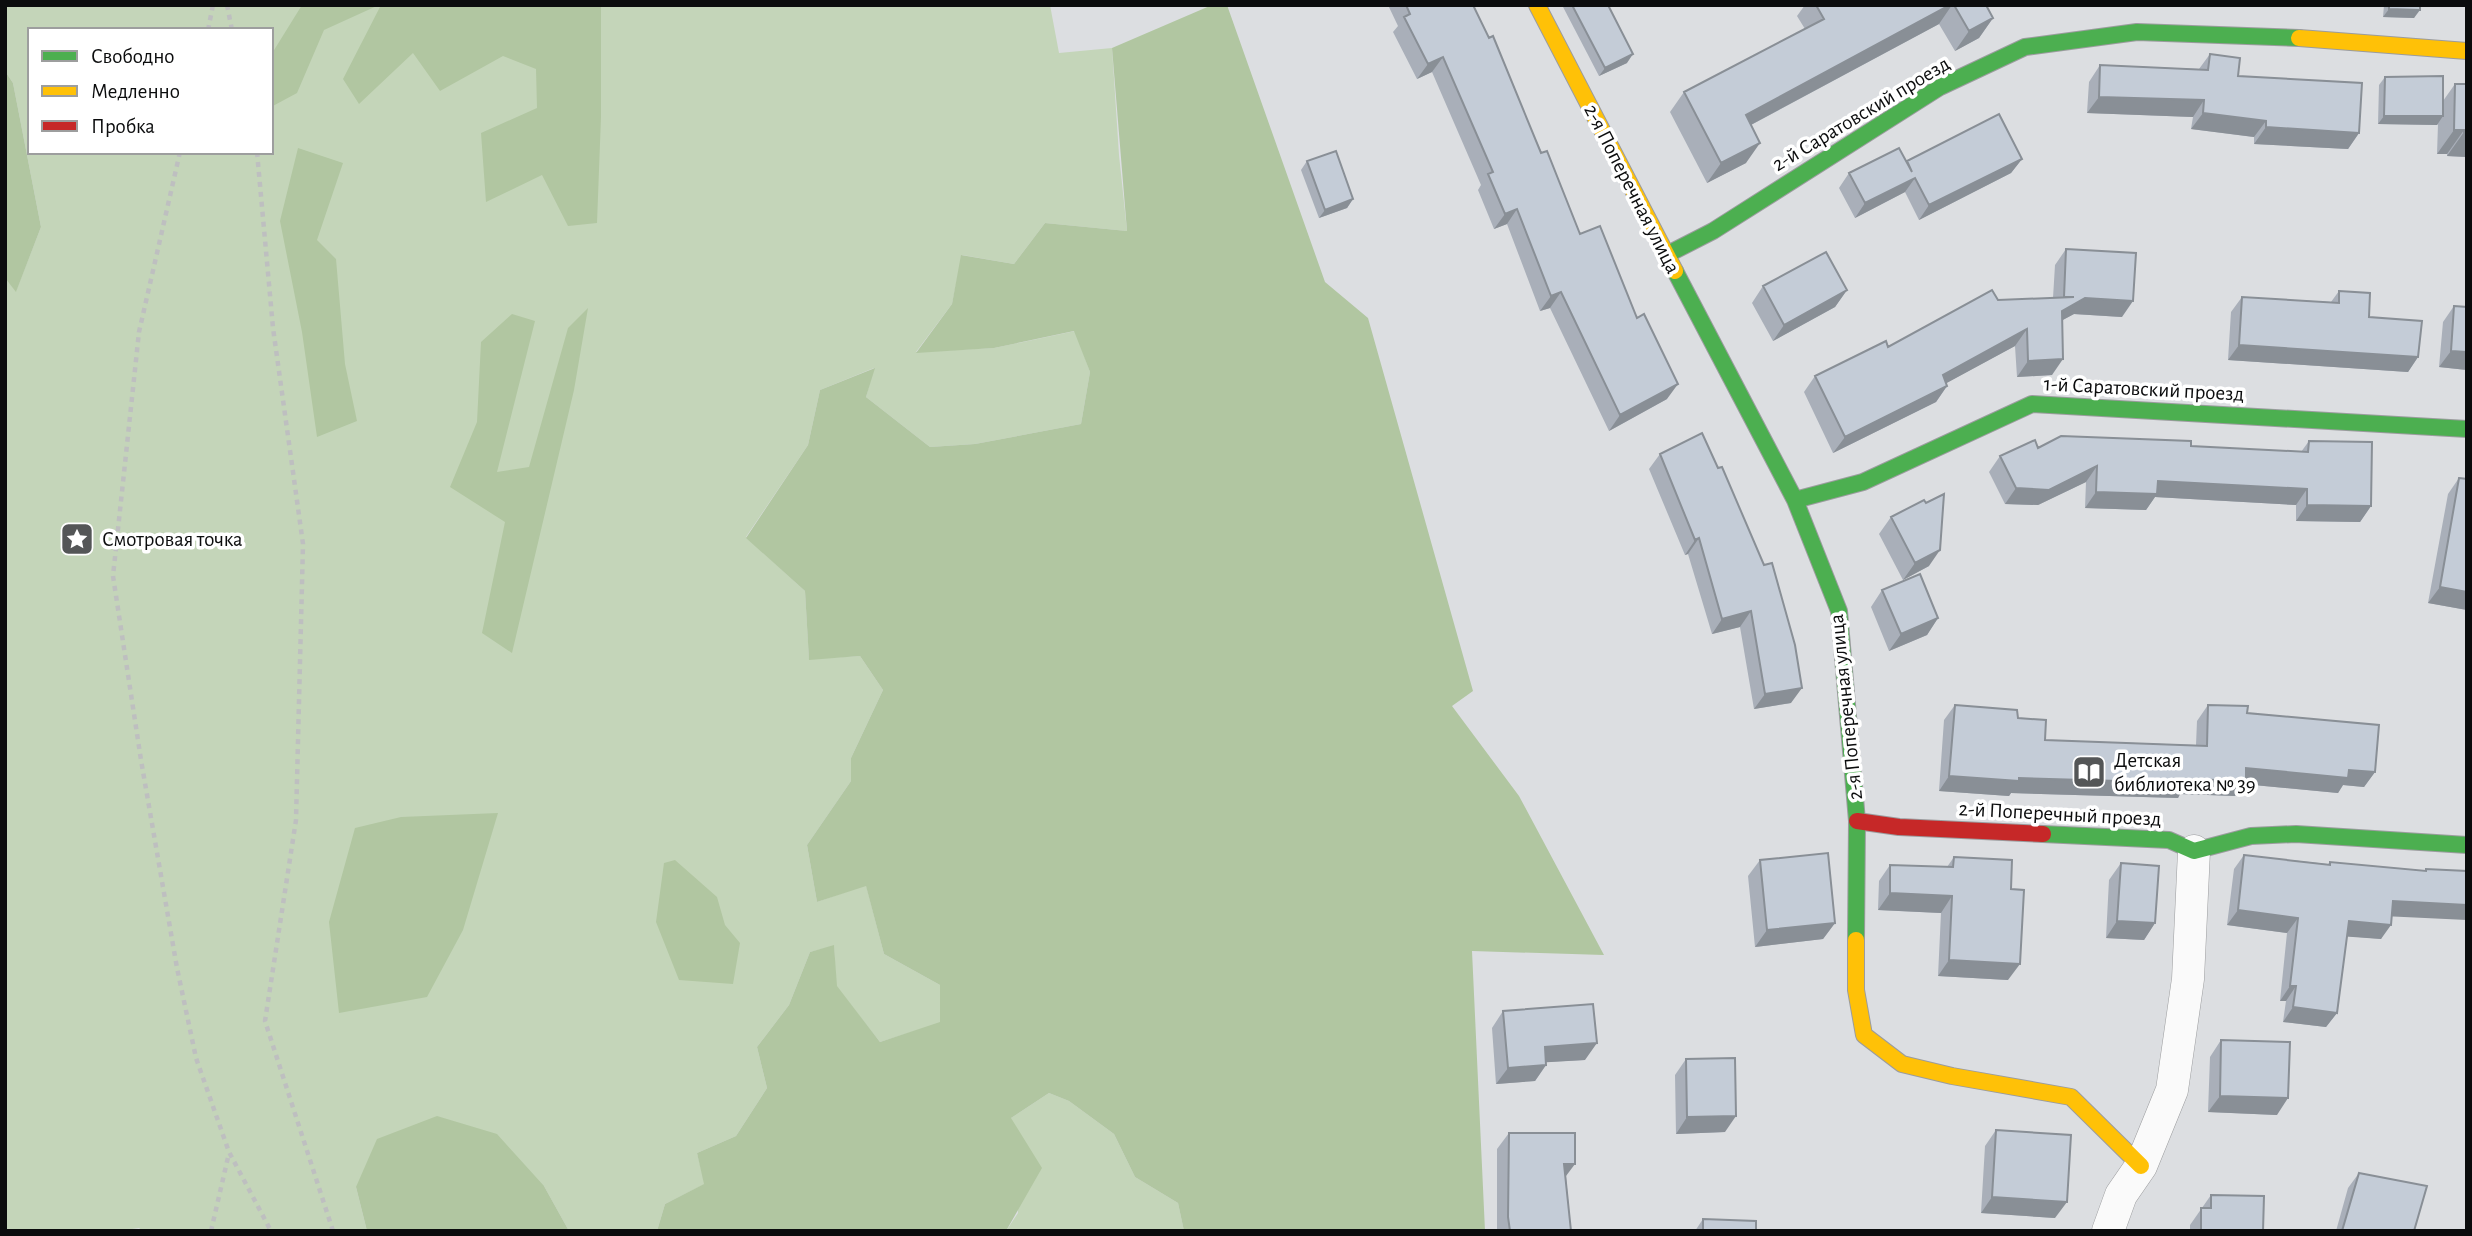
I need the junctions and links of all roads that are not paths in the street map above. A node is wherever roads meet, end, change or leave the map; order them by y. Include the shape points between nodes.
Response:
1 (1537, 5) edge
2 (2467, 51) edge
3 (1666, 255) junction
4 (2467, 429) edge
5 (1795, 500) junction
6 (1857, 821) junction
7 (2467, 845) edge
8 (2194, 851) junction
9 (2141, 1166) junction
10 (2108, 1231) edge

1 - 3 street, 2-я Поперечная улица
2 - 3 street, 2-й Саратовский проезд via 2332,39 2137,32 2025,47 1940,87 1713,231
3 - 5 street, 2-я Поперечная улица
4 - 5 street, 1-й Саратовский проезд via 2032,404 1863,482
5 - 6 street, 2-я Поперечная улица via 1839,611
6 - 8 street, 2-й Поперечный проезд via 2169,840
6 - 9 street, 2-я Поперечная улица via 1856,990 1864,1035 1902,1065 2071,1097
7 - 8 street via 2296,834 2251,836
8 - 9 street via 2188,979 2172,1090
9 - 10 street via 2121,1195

